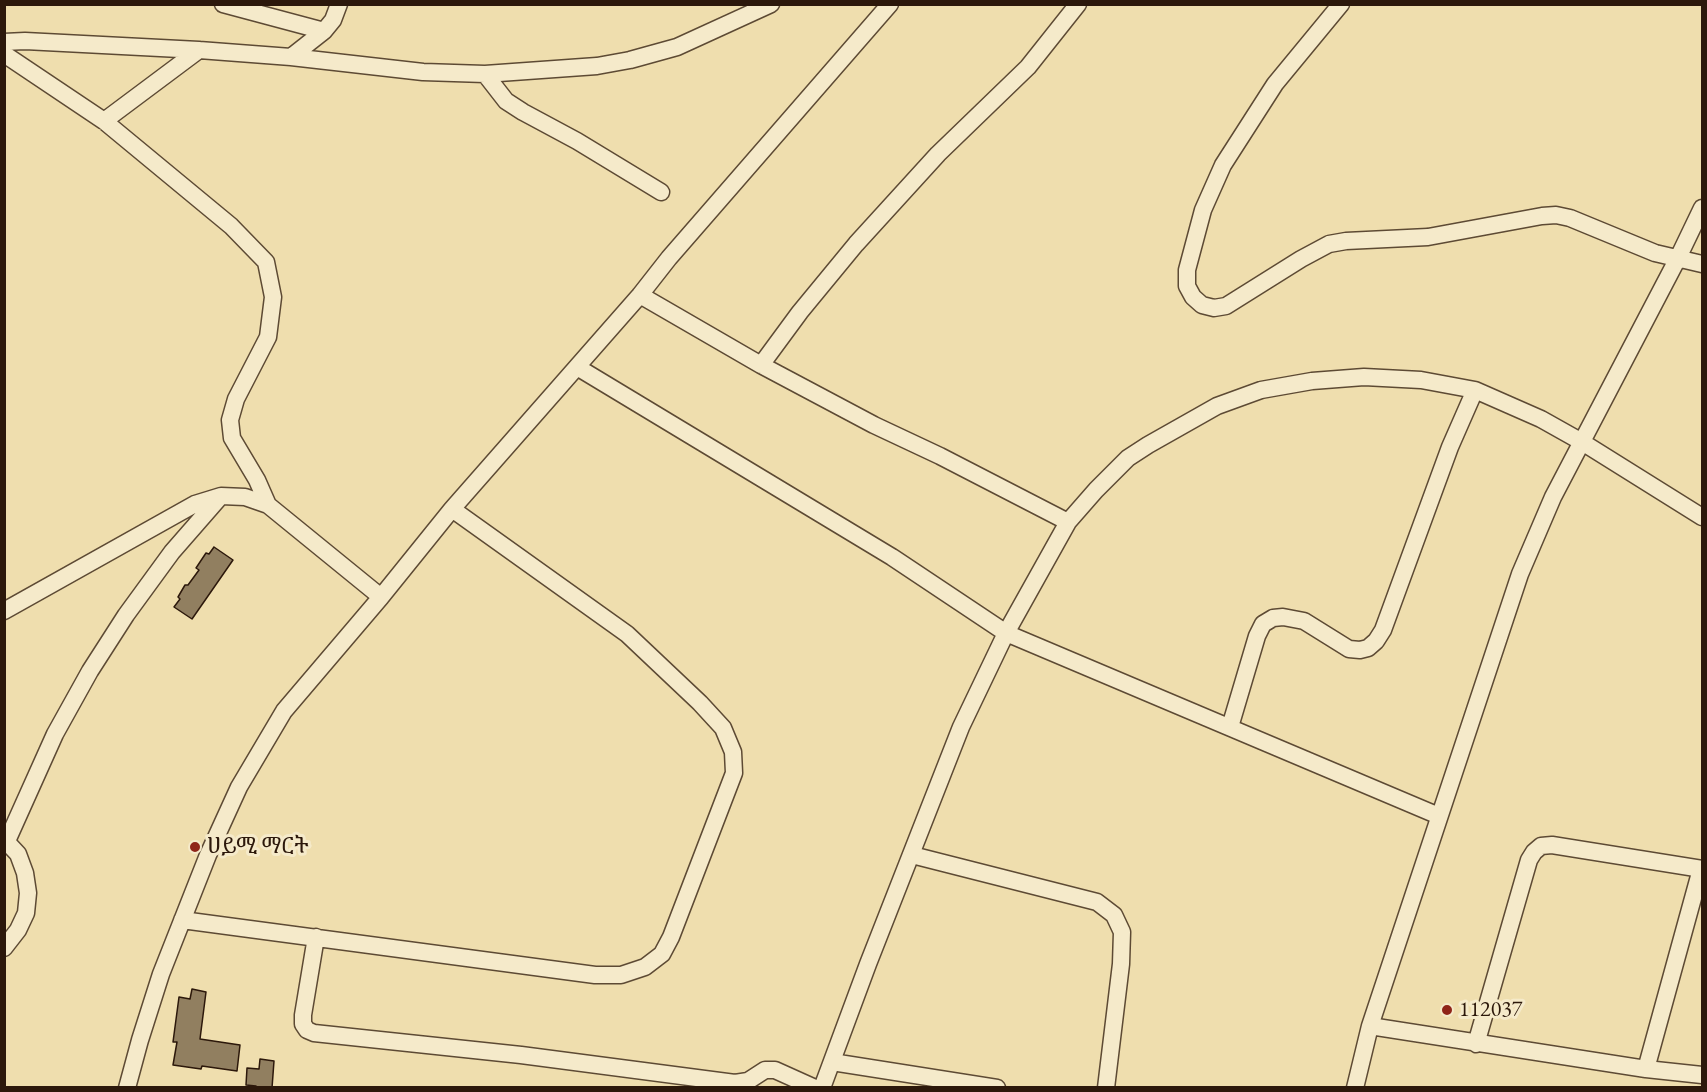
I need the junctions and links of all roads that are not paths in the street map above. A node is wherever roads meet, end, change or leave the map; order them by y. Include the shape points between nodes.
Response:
1 (224, 4) edge
2 (339, 4) edge
3 (771, 4) edge
4 (890, 4) edge
5 (1077, 4) edge
6 (1341, 4) edge
7 (324, 32) junction
8 (4, 42) edge
9 (199, 50) junction
10 (4, 54) edge
11 (291, 57) junction
12 (485, 74) junction
13 (104, 121) junction
14 (661, 192) dead end
15 (1702, 208) edge
16 (1678, 258) junction
17 (1702, 264) edge
18 (640, 295) junction
19 (761, 365) junction
20 (577, 367) junction
21 (1475, 390) junction
22 (1582, 442) junction
23 (221, 496) junction
24 (268, 506) junction
25 (452, 509) junction
26 (1702, 517) edge
27 (1068, 522) junction
28 (381, 597) junction
29 (4, 611) edge
30 (1006, 633) junction
31 (1230, 727) junction
32 (1439, 816) junction
33 (6, 840) edge
34 (912, 855) junction
35 (1702, 869) edge
36 (182, 920) junction
37 (316, 937) junction
38 (4, 948) edge
39 (1370, 1026) junction
40 (1476, 1044) junction
41 (832, 1062) junction
42 (1646, 1069) junction
43 (1702, 1075) edge
44 (127, 1088) edge
45 (815, 1088) edge
46 (822, 1088) edge
47 (997, 1088) edge
48 (1106, 1088) edge
49 (1355, 1088) edge

1 - 7 street
2 - 7 street
3 - 12 street via 677,47 630,60
4 - 18 street
5 - 19 street via 1028,67 938,154 856,244
6 - 16 street via 1275,84 1219,174 1203,210 1187,270 1187,286 1202,305 1226,306 1329,244 1428,237 1542,216 1570,218 1655,253
7 - 11 street
8 - 9 street
9 - 11 street
9 - 13 street
10 - 13 street
11 - 12 street via 423,72
12 - 14 street via 506,100 523,112
13 - 24 street via 231,226 266,262 273,297 268,337 236,399 230,420 232,438
15 - 16 street
16 - 17 street
16 - 22 street
18 - 19 street
18 - 20 street
19 - 27 street
20 - 25 street
20 - 30 street via 892,557
21 - 22 street
21 - 27 street via 1421,380 1364,377 1261,390 1217,406 1128,458
21 - 31 street via 1376,641 1368,648 1348,649 1304,621 1283,617 1263,624
22 - 26 street
22 - 32 street via 1520,574
23 - 24 street via 245,498
23 - 29 street via 195,504
23 - 33 street via 172,552 90,671 55,734
24 - 28 street
25 - 28 street
25 - 37 street via 627,634 723,728 733,752 734,773 671,937 662,954 645,967 621,975 595,975
27 - 30 street
28 - 36 street via 284,711 239,787
30 - 31 street
30 - 34 street via 961,727
31 - 32 street
32 - 39 street
33 - 38 street via 18,854 28,893 26,913
34 - 41 street
34 - 48 street via 1096,902 1114,915 1122,932 1121,964
35 - 40 street via 1540,846 1529,860
35 - 42 street
36 - 37 street
36 - 44 street via 161,974
37 - 45 street via 303,1015 303,1024 314,1033 735,1083 748,1081 765,1070 775,1070
39 - 40 street
39 - 49 street
40 - 42 street
41 - 46 street
41 - 47 street
42 - 43 street

